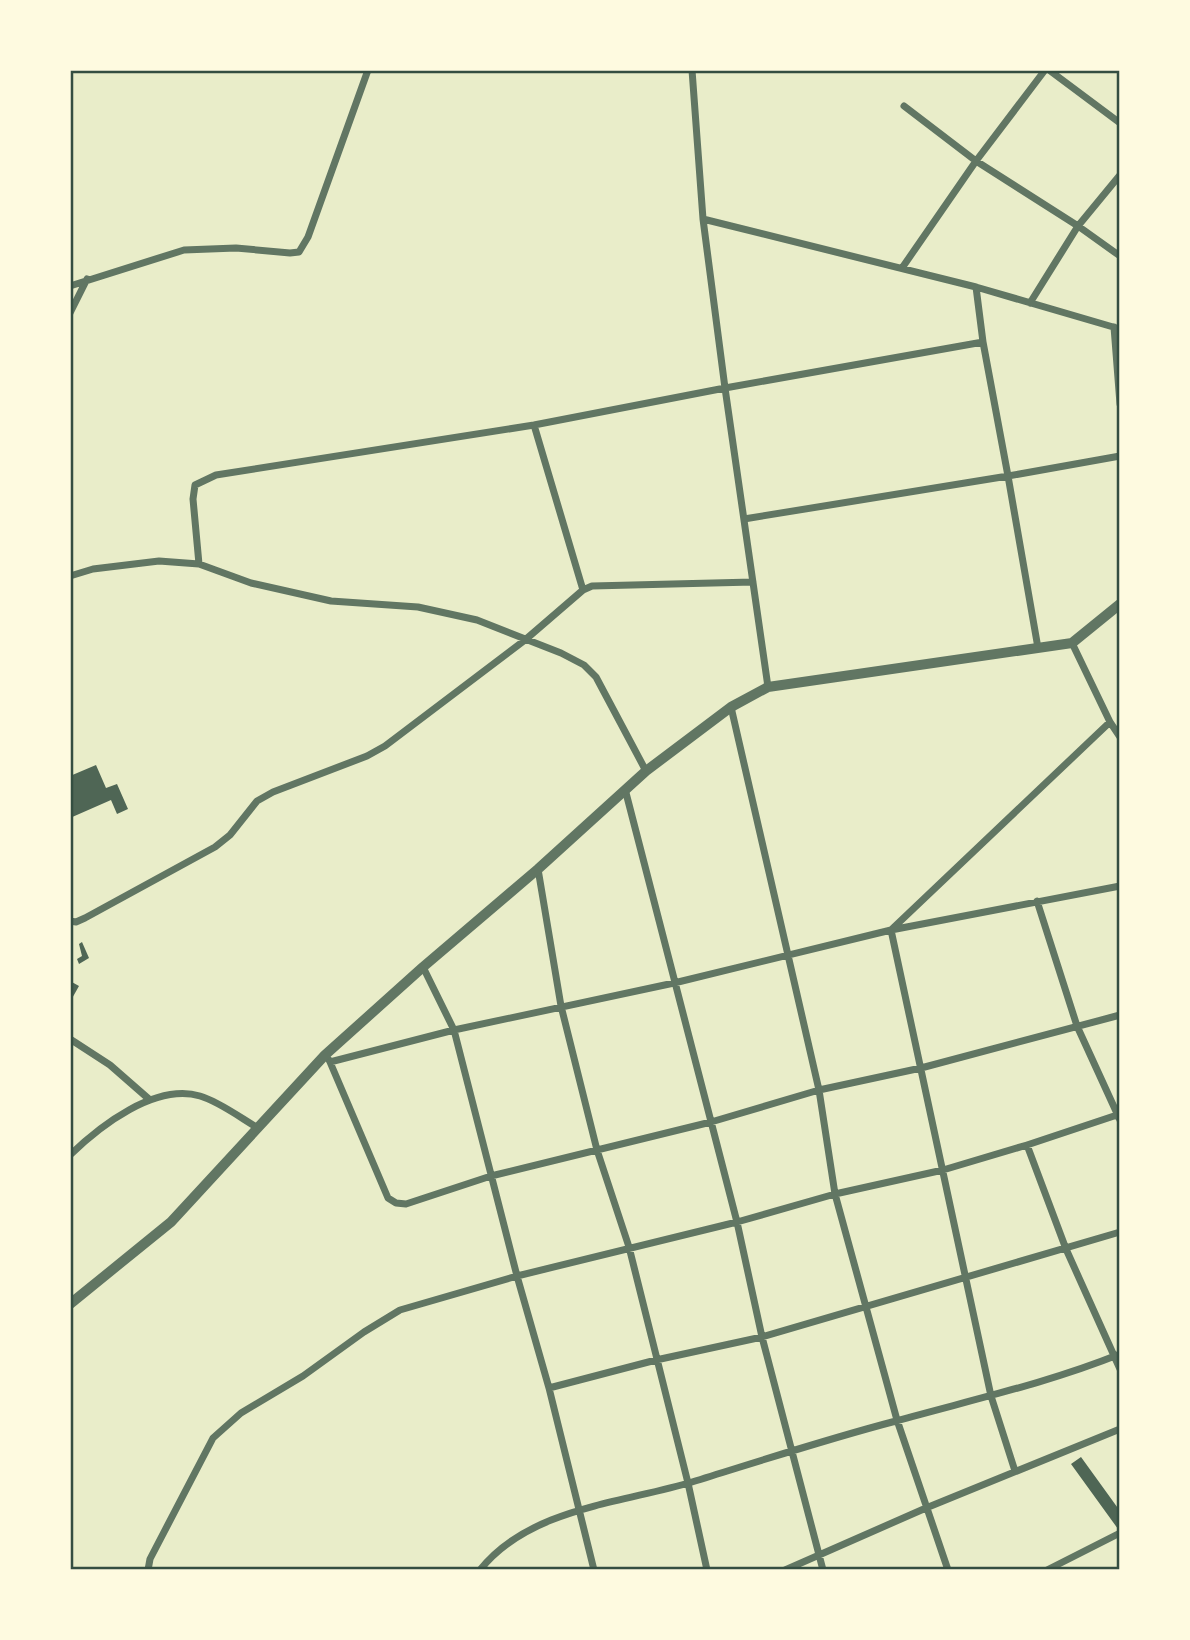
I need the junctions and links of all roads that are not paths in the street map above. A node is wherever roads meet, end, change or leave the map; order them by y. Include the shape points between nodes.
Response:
1 (368, 70) edge
2 (692, 70) edge
3 (1047, 70) edge
4 (904, 106) dead end
5 (1120, 122) edge
6 (976, 161) junction
7 (1120, 175) edge
8 (703, 219) junction
9 (1078, 226) junction
10 (1120, 256) edge
11 (902, 268) junction
12 (87, 279) junction
13 (70, 286) edge
14 (976, 286) junction
15 (1030, 303) junction
16 (70, 313) edge
17 (1117, 328) edge
18 (983, 342) junction
19 (725, 388) junction
20 (1120, 404) edge
21 (534, 425) junction
22 (1120, 456) edge
23 (1009, 476) junction
24 (744, 519) junction
25 (199, 564) junction
26 (70, 576) edge
27 (753, 582) junction
28 (583, 590) junction
29 (1120, 604) edge
30 (525, 640) junction
31 (1072, 643) junction
32 (1038, 648) junction
33 (768, 687) junction
34 (731, 707) junction
35 (1110, 722) junction
36 (1120, 737) edge
37 (646, 771) junction
38 (625, 789) junction
39 (538, 869) junction
40 (1120, 886) edge
41 (1037, 901) junction
42 (70, 921) edge
43 (891, 930) junction
44 (790, 955) junction
45 (423, 967) junction
46 (674, 982) junction
47 (561, 1006) junction
48 (1120, 1015) edge
49 (1077, 1026) junction
50 (454, 1030) junction
51 (70, 1039) edge
52 (327, 1058) junction
53 (921, 1068) junction
54 (820, 1090) junction
55 (150, 1100) junction
56 (1119, 1116) edge
57 (711, 1122) junction
58 (258, 1128) junction
59 (1027, 1145) junction
60 (597, 1150) junction
61 (70, 1156) edge
62 (943, 1170) junction
63 (491, 1176) junction
64 (835, 1194) junction
65 (737, 1222) junction
66 (1120, 1231) edge
67 (629, 1247) junction
68 (1066, 1249) junction
69 (517, 1276) junction
70 (964, 1278) junction
71 (70, 1304) edge
72 (865, 1309) junction
73 (762, 1337) junction
74 (1117, 1355) edge
75 (656, 1360) junction
76 (1120, 1370) edge
77 (549, 1388) junction
78 (991, 1396) junction
79 (897, 1420) junction
80 (1120, 1429) edge
81 (790, 1450) junction
82 (1015, 1471) junction
83 (688, 1483) junction
84 (926, 1508) junction
85 (577, 1510) junction
86 (1120, 1534) edge
87 (818, 1556) junction
88 (148, 1570) edge
89 (480, 1570) edge
90 (594, 1570) edge
91 (707, 1570) edge
92 (785, 1570) edge
93 (823, 1570) edge
94 (948, 1570) edge
95 (1047, 1570) edge

1 - 12 street via 299,252 184,250
2 - 8 street
3 - 5 street
3 - 6 street
4 - 6 street
6 - 9 street
6 - 11 street
7 - 9 street
8 - 11 street
8 - 19 street
9 - 10 street
9 - 15 street
11 - 14 street
12 - 13 street
12 - 16 street
14 - 15 street
14 - 18 street
15 - 17 street
17 - 20 street
18 - 19 street
18 - 23 street
19 - 21 street
19 - 24 street
21 - 25 street via 216,475 195,485
21 - 28 street
22 - 23 street
23 - 24 street
23 - 32 street
24 - 27 street
25 - 26 street via 159,561
25 - 30 street via 251,583 331,601 418,607 477,620
27 - 28 street via 592,586
27 - 33 street
28 - 30 street
29 - 31 street
30 - 37 street via 561,653 596,677
30 - 42 street via 385,746 273,792 257,801 215,847 85,918
31 - 32 street
31 - 35 street
32 - 33 street
33 - 34 street
34 - 37 street
34 - 44 street
35 - 36 street
35 - 43 street
37 - 38 street
38 - 39 street
38 - 46 street
39 - 45 street
39 - 47 street
40 - 41 street
41 - 43 street
41 - 49 street
43 - 44 street
43 - 53 street
44 - 46 street
44 - 54 street
45 - 50 street
45 - 52 street
46 - 47 street
46 - 57 street
47 - 50 street
47 - 60 street
48 - 49 street
49 - 53 street
49 - 56 street
50 - 52 street
50 - 63 street
51 - 55 street via 110,1065
52 - 58 street
52 - 63 street via 388,1198 406,1204
53 - 54 street
53 - 62 street
54 - 57 street
54 - 64 street
55 - 58 street via 180,1094 200,1096
55 - 61 street via 120,1115
56 - 59 street
57 - 60 street
57 - 65 street
58 - 71 street via 171,1222
59 - 62 street
59 - 68 street
60 - 63 street
60 - 67 street
62 - 64 street
62 - 70 street
63 - 69 street
64 - 65 street
64 - 72 street
65 - 67 street
65 - 73 street
66 - 68 street
67 - 69 street
67 - 75 street
68 - 70 street
68 - 74 street
69 - 77 street
69 - 88 street via 400,1310 241,1413 213,1438
70 - 72 street
70 - 78 street
72 - 73 street
72 - 79 street
73 - 75 street
73 - 81 street
74 - 76 street
74 - 78 street
75 - 77 street
75 - 83 street
77 - 85 street
78 - 79 street
78 - 82 street
79 - 81 street
79 - 84 street
80 - 82 street
81 - 83 street
81 - 87 street
82 - 84 street
83 - 85 street
83 - 91 street
84 - 87 street
84 - 94 street
85 - 89 street via 511,1540
85 - 90 street
86 - 95 street
87 - 92 street
87 - 93 street

